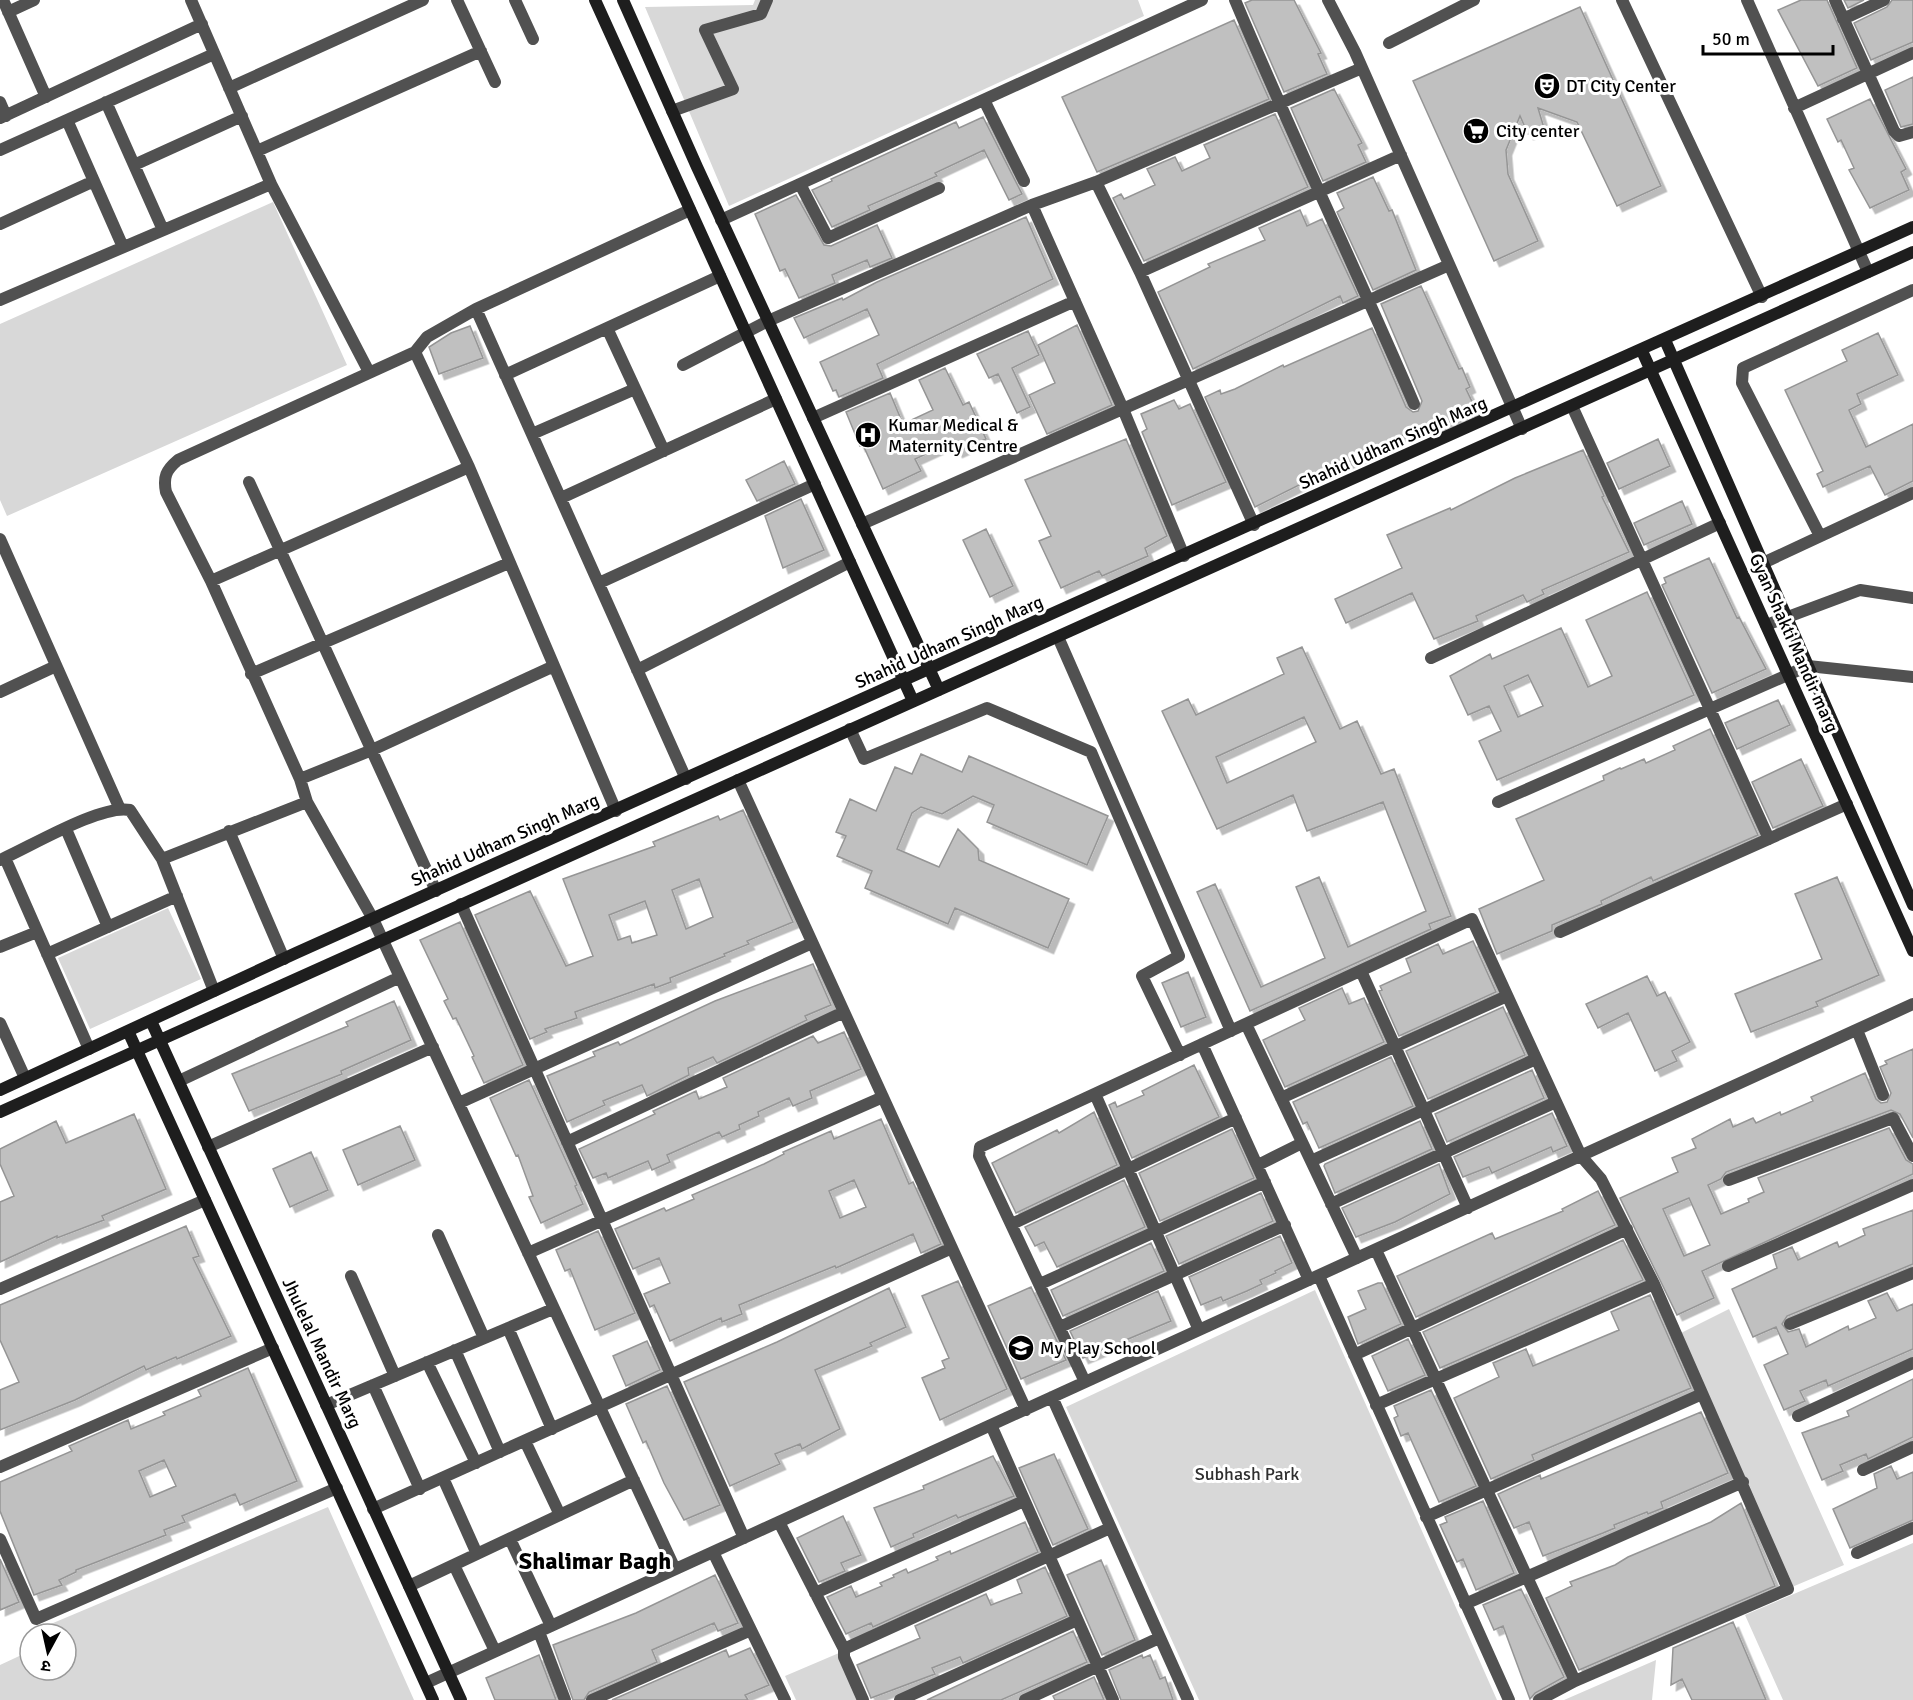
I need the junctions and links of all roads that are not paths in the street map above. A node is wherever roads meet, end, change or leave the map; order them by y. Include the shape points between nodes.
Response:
1 (3, 0) edge
2 (34, 0) edge
3 (191, 0) edge
4 (423, 0) edge
5 (457, 0) edge
6 (515, 0) edge
7 (595, 0) edge
8 (623, 0) edge
9 (767, 0) edge
10 (1202, 0) edge
11 (1235, 0) edge
12 (1328, 0) edge
13 (1474, 0) edge
14 (1622, 0) edge
15 (1747, 0) edge
16 (1835, 0) edge
17 (1884, 0) edge
18 (8, 12) junction
19 (1844, 19) junction
20 (202, 24) junction
21 (533, 39) dead end
22 (1389, 43) dead end
23 (481, 51) junction
24 (1913, 52) edge
25 (214, 54) junction
26 (1362, 68) junction
27 (1869, 73) junction
28 (495, 82) dead end
29 (229, 88) junction
30 (46, 97) junction
31 (984, 100) junction
32 (0, 102) edge
33 (106, 102) junction
34 (1279, 105) junction
35 (1794, 108) junction
36 (672, 111) junction
37 (242, 116) junction
38 (3, 117) edge
39 (67, 120) junction
40 (1913, 132) edge
41 (0, 150) edge
42 (257, 151) junction
43 (1401, 155) junction
44 (134, 165) junction
45 (94, 181) junction
46 (1024, 181) dead end
47 (1096, 182) junction
48 (271, 184) junction
49 (800, 184) junction
50 (939, 188) dead end
51 (1320, 191) junction
52 (1032, 205) junction
53 (690, 210) junction
54 (721, 220) junction
55 (0, 225) edge
56 (1913, 227) edge
57 (163, 230) junction
58 (123, 247) junction
59 (1859, 252) junction
60 (1913, 252) edge
61 (1449, 265) junction
62 (1140, 272) junction
63 (1868, 272) junction
64 (720, 276) junction
65 (1913, 290) edge
66 (1762, 297) junction
67 (0, 300) edge
68 (1370, 300) junction
69 (1075, 301) junction
70 (476, 309) junction
71 (768, 321) junction
72 (607, 328) junction
73 (746, 333) junction
74 (1665, 340) junction
75 (1642, 351) junction
76 (415, 352) junction
77 (1674, 360) junction
78 (683, 365) dead end
79 (1651, 370) junction
80 (369, 372) junction
81 (505, 375) junction
82 (1189, 380) junction
83 (635, 388) junction
84 (776, 399) junction
85 (1414, 404) dead end
86 (1572, 406) junction
87 (1123, 409) junction
88 (1513, 409) junction
89 (813, 418) junction
90 (1522, 429) junction
91 (532, 434) junction
92 (664, 451) junction
93 (469, 467) junction
94 (249, 482) dead end
95 (815, 484) junction
96 (1913, 493) edge
97 (561, 498) junction
98 (1720, 523) junction
99 (862, 524) junction
100 (1254, 525) junction
101 (1820, 536) junction
102 (0, 539) edge
103 (281, 552) junction
104 (1184, 556) junction
105 (1642, 560) junction
106 (5, 562) edge
107 (850, 562) junction
108 (509, 563) junction
109 (1763, 563) junction
110 (211, 581) junction
111 (598, 583) junction
112 (1913, 598) edge
113 (1787, 617) junction
114 (1766, 625) junction
115 (1058, 637) junction
116 (323, 645) junction
117 (1431, 657) dead end
118 (56, 666) junction
119 (554, 666) junction
120 (1808, 666) junction
121 (637, 670) junction
122 (930, 670) junction
123 (251, 674) junction
124 (1788, 674) junction
125 (1913, 677) edge
126 (904, 682) junction
127 (939, 690) junction
128 (0, 692) edge
129 (913, 701) junction
130 (1710, 709) junction
131 (850, 729) junction
132 (372, 750) junction
133 (300, 779) junction
134 (686, 779) junction
135 (738, 780) junction
136 (307, 802) junction
137 (1498, 802) dead end
138 (1847, 804) junction
139 (119, 807) junction
140 (616, 811) junction
141 (66, 829) junction
142 (229, 831) junction
143 (1769, 839) junction
144 (2, 859) edge
145 (162, 859) junction
146 (436, 891) junction
147 (177, 896) junction
148 (461, 904) junction
149 (1913, 905) edge
150 (373, 919) junction
151 (108, 927) junction
152 (37, 932) junction
153 (1560, 932) dead end
154 (382, 939) junction
155 (812, 943) junction
156 (0, 947) edge
157 (1913, 951) edge
158 (47, 954) junction
159 (284, 959) junction
160 (1360, 971) junction
161 (400, 977) junction
162 (214, 991) junction
163 (1508, 996) junction
164 (1913, 1004) edge
165 (844, 1012) junction
166 (151, 1021) junction
167 (0, 1023) edge
168 (1246, 1024) junction
169 (1857, 1030) junction
170 (128, 1031) junction
171 (1231, 1031) junction
172 (159, 1040) junction
173 (1202, 1044) junction
174 (1395, 1046) junction
175 (433, 1047) junction
176 (89, 1049) junction
177 (137, 1050) junction
178 (1179, 1055) junction
179 (1536, 1059) junction
180 (534, 1069) junction
181 (25, 1078) junction
182 (179, 1081) junction
183 (0, 1090) edge
184 (1095, 1094) junction
185 (1883, 1095) dead end
186 (883, 1097) junction
187 (1281, 1098) junction
188 (1556, 1102) junction
189 (459, 1103) junction
190 (1424, 1110) junction
191 (0, 1112) edge
192 (1236, 1118) junction
193 (567, 1142) junction
194 (1302, 1143) junction
195 (208, 1147) junction
196 (1443, 1153) junction
197 (1581, 1156) junction
198 (1913, 1156) edge
199 (1311, 1161) junction
200 (1258, 1165) junction
201 (1128, 1170) junction
202 (1729, 1180) dead end
203 (1265, 1182) junction
204 (1913, 1185) edge
205 (205, 1200) junction
206 (1331, 1204) junction
207 (1468, 1208) junction
208 (602, 1221) junction
209 (1012, 1224) junction
210 (1285, 1225) junction
211 (1627, 1229) junction
212 (1156, 1232) junction
213 (438, 1235) dead end
214 (952, 1248) junction
215 (1376, 1250) junction
216 (528, 1253) junction
217 (1357, 1258) junction
218 (1728, 1266) dead end
219 (1913, 1273) edge
220 (351, 1276) dead end
221 (1175, 1276) junction
222 (1314, 1278) junction
223 (1040, 1284) junction
224 (1654, 1284) junction
225 (0, 1289) edge
226 (553, 1309) junction
227 (1791, 1324) dead end
228 (1060, 1327) junction
229 (508, 1328) junction
230 (1412, 1328) junction
231 (1199, 1330) junction
232 (484, 1338) junction
233 (273, 1347) junction
234 (455, 1350) junction
235 (1354, 1355) junction
236 (427, 1362) junction
237 (1913, 1363) edge
238 (671, 1375) junction
239 (395, 1376) junction
240 (1436, 1380) junction
241 (1085, 1382) junction
242 (373, 1385) junction
243 (1702, 1394) junction
244 (1052, 1397) junction
245 (326, 1405) junction
246 (1377, 1405) junction
247 (600, 1407) junction
248 (1026, 1410) junction
249 (1798, 1416) dead end
250 (991, 1425) junction
251 (552, 1429) junction
252 (525, 1441) junction
253 (1913, 1447) edge
254 (500, 1452) junction
255 (476, 1463) junction
256 (0, 1467) edge
257 (1863, 1470) dead end
258 (443, 1478) junction
259 (634, 1480) junction
260 (1743, 1482) junction
261 (337, 1488) junction
262 (420, 1488) junction
263 (1486, 1489) junction
264 (1024, 1501) junction
265 (373, 1509) junction
266 (560, 1515) junction
267 (1426, 1517) junction
268 (779, 1522) junction
269 (1110, 1527) junction
270 (1913, 1528) edge
271 (744, 1538) junction
272 (0, 1539) edge
273 (510, 1539) junction
274 (713, 1552) junction
275 (477, 1554) junction
276 (1857, 1554) dead end
277 (1048, 1556) junction
278 (454, 1565) junction
279 (675, 1569) junction
280 (1527, 1578) junction
281 (409, 1586) junction
282 (815, 1593) junction
283 (1465, 1604) junction
284 (1077, 1620) junction
285 (551, 1626) junction
286 (751, 1630) junction
287 (539, 1632) junction
288 (1160, 1638) junction
289 (844, 1648) junction
290 (495, 1652) junction
291 (1098, 1666) junction
292 (448, 1673) junction
293 (1575, 1682) junction
294 (426, 1683) junction
295 (783, 1699) edge
296 (434, 1700) edge
297 (461, 1700) edge
298 (565, 1700) edge
299 (592, 1700) edge
300 (863, 1700) edge
301 (900, 1700) edge
302 (1025, 1700) edge
303 (1113, 1700) edge
304 (1188, 1700) edge
305 (1509, 1700) edge
306 (1539, 1700) edge

1 - 18 street
2 - 18 street
3 - 20 street
4 - 29 street
5 - 23 street
6 - 21 street
7 - 53 street
8 - 36 street
9 - 36 street via 761,14 705,30 733,89
10 - 31 street
11 - 34 street
12 - 26 street
13 - 22 street
14 - 66 street
15 - 35 street
16 - 19 street
17 - 19 street
18 - 30 street
19 - 27 street
20 - 25 street
20 - 30 street
23 - 28 street
23 - 42 street
24 - 27 street
25 - 29 street
25 - 33 street
26 - 34 street
26 - 43 street
27 - 35 street
27 - 40 street via 1894,131 1899,136
29 - 37 street
30 - 38 street
31 - 46 street
31 - 49 street
32 - 38 street
33 - 39 street
33 - 44 street
34 - 47 street
34 - 51 street
35 - 59 street
36 - 54 street
37 - 42 street
37 - 44 street
39 - 41 street
39 - 45 street
42 - 48 street
43 - 51 street
43 - 61 street
44 - 57 street
45 - 55 street
45 - 58 street
47 - 52 street
47 - 62 street
48 - 57 street
48 - 80 street
49 - 50 street via 828,238
49 - 54 street
51 - 62 street
51 - 68 street
52 - 69 street
52 - 71 street
53 - 64 street
53 - 70 street
54 - 71 street
56 - 59 street, Shahid Udham Singh Marg
57 - 58 street
58 - 67 street
59 - 63 street
59 - 66 street, Shahid Udham Singh Marg
60 - 63 street
61 - 68 street
61 - 88 street
62 - 82 street
63 - 77 street
64 - 72 street
64 - 73 street
65 - 101 street via 1743,368 1741,373 1742,383
66 - 74 street, Shahid Udham Singh Marg
68 - 82 street
68 - 85 street
69 - 87 street
69 - 89 street
70 - 76 street via 427,337
70 - 81 street
71 - 73 street
71 - 89 street
72 - 81 street
72 - 83 street
73 - 78 street
73 - 84 street
74 - 75 street, Shahid Udham Singh Marg
74 - 77 street, Gyan Shakti Mandir marg
75 - 79 street, Gyan Shakti Mandir marg
75 - 88 street, Shahid Udham Singh Marg
76 - 80 street
76 - 93 street
77 - 79 street
77 - 109 street, Gyan Shakti Mandir marg
79 - 86 street
79 - 98 street, Gyan Shakti Mandir marg
80 - 110 street via 178,460 168,469 163,479 166,492
81 - 91 street
82 - 87 street
82 - 100 street
83 - 91 street
83 - 92 street
84 - 92 street
84 - 95 street
86 - 90 street
86 - 105 street
87 - 99 street
87 - 104 street
88 - 90 street
88 - 100 street, Shahid Udham Singh Marg
89 - 99 street
90 - 115 street
91 - 97 street
92 - 97 street
93 - 103 street
93 - 108 street
94 - 103 street
95 - 107 street
95 - 111 street
96 - 101 street
97 - 111 street
98 - 105 street
98 - 114 street, Gyan Shakti Mandir marg
99 - 122 street
100 - 104 street, Shahid Udham Singh Marg
101 - 109 street
102 - 106 street
103 - 110 street
103 - 116 street
104 - 122 street, Shahid Udham Singh Marg
105 - 117 street
105 - 130 street
106 - 118 street
107 - 121 street
107 - 126 street
108 - 116 street
108 - 119 street
109 - 113 street, Gyan Shakti Mandir marg
110 - 123 street
111 - 121 street
112 - 113 street via 1860,590
113 - 114 street
113 - 120 street, Gyan Shakti Mandir marg
114 - 124 street, Gyan Shakti Mandir marg
115 - 127 street
115 - 171 street
116 - 123 street
116 - 132 street
118 - 128 street
118 - 139 street
119 - 132 street
119 - 140 street
120 - 124 street
120 - 125 street
120 - 149 street, Gyan Shakti Mandir marg
121 - 134 street
122 - 126 street, Shahid Udham Singh Marg
122 - 127 street
123 - 133 street
124 - 130 street
124 - 138 street, Gyan Shakti Mandir marg
126 - 129 street
126 - 134 street, Shahid Udham Singh Marg
127 - 129 street
129 - 131 street
130 - 137 street
130 - 143 street
131 - 135 street
131 - 178 street via 864,759 987,708 1091,752 1179,956 1142,976
132 - 133 street
132 - 146 street
133 - 136 street
134 - 140 street, Shahid Udham Singh Marg
135 - 148 street
135 - 155 street
136 - 142 street
136 - 150 street
138 - 143 street
138 - 157 street, Gyan Shakti Mandir marg
139 - 141 street
139 - 145 street via 130,810
140 - 146 street, Shahid Udham Singh Marg
141 - 144 street
141 - 151 street
142 - 145 street
142 - 159 street
143 - 153 street
144 - 152 street
145 - 147 street
146 - 150 street, Shahid Udham Singh Marg
147 - 151 street
147 - 162 street
148 - 154 street
148 - 180 street
150 - 154 street
150 - 159 street, Shahid Udham Singh Marg
151 - 158 street
152 - 156 street
152 - 158 street
154 - 161 street
154 - 172 street
155 - 165 street
155 - 180 street
158 - 176 street
159 - 162 street, Shahid Udham Singh Marg
160 - 163 street via 1472,919
160 - 168 street
160 - 174 street
161 - 175 street
161 - 182 street
162 - 166 street, Shahid Udham Singh Marg
163 - 174 street
163 - 179 street
164 - 169 street
165 - 186 street
165 - 193 street
166 - 170 street, Shahid Udham Singh Marg
166 - 172 street, Jhulelal Mandir Marg
167 - 181 street
168 - 171 street
168 - 187 street
169 - 185 street
169 - 197 street
170 - 176 street, Shahid Udham Singh Marg
170 - 177 street
171 - 173 street
172 - 177 street
172 - 182 street, Jhulelal Mandir Marg
173 - 178 street
173 - 192 street
174 - 187 street
174 - 190 street
175 - 189 street
175 - 195 street
176 - 181 street, Shahid Udham Singh Marg
177 - 191 street
177 - 205 street
178 - 184 street
179 - 188 street
179 - 190 street
180 - 189 street
180 - 193 street
181 - 183 street, Shahid Udham Singh Marg
182 - 195 street, Jhulelal Mandir Marg
184 - 201 street
184 - 209 street via 980,1147 979,1156
186 - 208 street
186 - 214 street
187 - 194 street
188 - 196 street
188 - 197 street
189 - 216 street
190 - 196 street
190 - 199 street
192 - 200 street
192 - 201 street
193 - 208 street
194 - 199 street
194 - 200 street
195 - 245 street, Jhulelal Mandir Marg
196 - 206 street
196 - 207 street
197 - 207 street
197 - 211 street via 1601,1179
198 - 202 street via 1893,1118
199 - 206 street
200 - 203 street
201 - 209 street
201 - 212 street
203 - 210 street
203 - 212 street
204 - 218 street
205 - 225 street
205 - 233 street
206 - 217 street
207 - 215 street
208 - 216 street
208 - 238 street
209 - 223 street
210 - 221 street
210 - 222 street
211 - 224 street
211 - 230 street
212 - 221 street
212 - 223 street
213 - 232 street
214 - 238 street
214 - 248 street
215 - 217 street
215 - 230 street
216 - 226 street
217 - 222 street
219 - 227 street
220 - 239 street
221 - 228 street
221 - 231 street
222 - 231 street
222 - 235 street
223 - 228 street
224 - 240 street
224 - 243 street
226 - 229 street
226 - 247 street
228 - 241 street
229 - 232 street
229 - 251 street
230 - 235 street
230 - 240 street
231 - 241 street
232 - 234 street
233 - 256 street
233 - 261 street
234 - 236 street
234 - 254 street
235 - 246 street
236 - 239 street
236 - 255 street
237 - 249 street
238 - 247 street
238 - 271 street
239 - 242 street
240 - 246 street
240 - 263 street
241 - 244 street
242 - 245 street
242 - 262 street
243 - 260 street
243 - 263 street
244 - 248 street
244 - 269 street
245 - 265 street, Jhulelal Mandir Marg
246 - 267 street
247 - 251 street
247 - 259 street
248 - 250 street
250 - 264 street
250 - 268 street
251 - 252 street
252 - 254 street
252 - 266 street
253 - 257 street
254 - 255 street
255 - 258 street
258 - 262 street
258 - 275 street
259 - 266 street
259 - 279 street
260 - 280 street
260 - 293 street via 1788,1589
261 - 272 street via 36,1619
261 - 294 street
262 - 265 street
263 - 267 street
263 - 280 street
264 - 277 street
264 - 282 street
265 - 281 street, Jhulelal Mandir Marg
266 - 273 street
267 - 283 street
268 - 271 street
268 - 282 street
269 - 277 street
269 - 288 street
270 - 276 street
271 - 274 street
273 - 275 street
273 - 285 street
274 - 279 street
274 - 286 street
275 - 278 street
277 - 284 street
277 - 289 street
278 - 281 street
278 - 290 street
279 - 285 street
280 - 283 street
280 - 293 street
281 - 292 street, Jhulelal Mandir Marg
282 - 289 street
283 - 305 street
284 - 291 street
284 - 301 street
285 - 287 street
286 - 295 street
286 - 299 street
287 - 290 street
287 - 298 street
288 - 291 street
288 - 304 street
289 - 300 street via 844,1657
290 - 292 street
291 - 302 street
291 - 303 street
292 - 294 street
292 - 297 street, Jhulelal Mandir Marg
293 - 306 street
294 - 296 street

